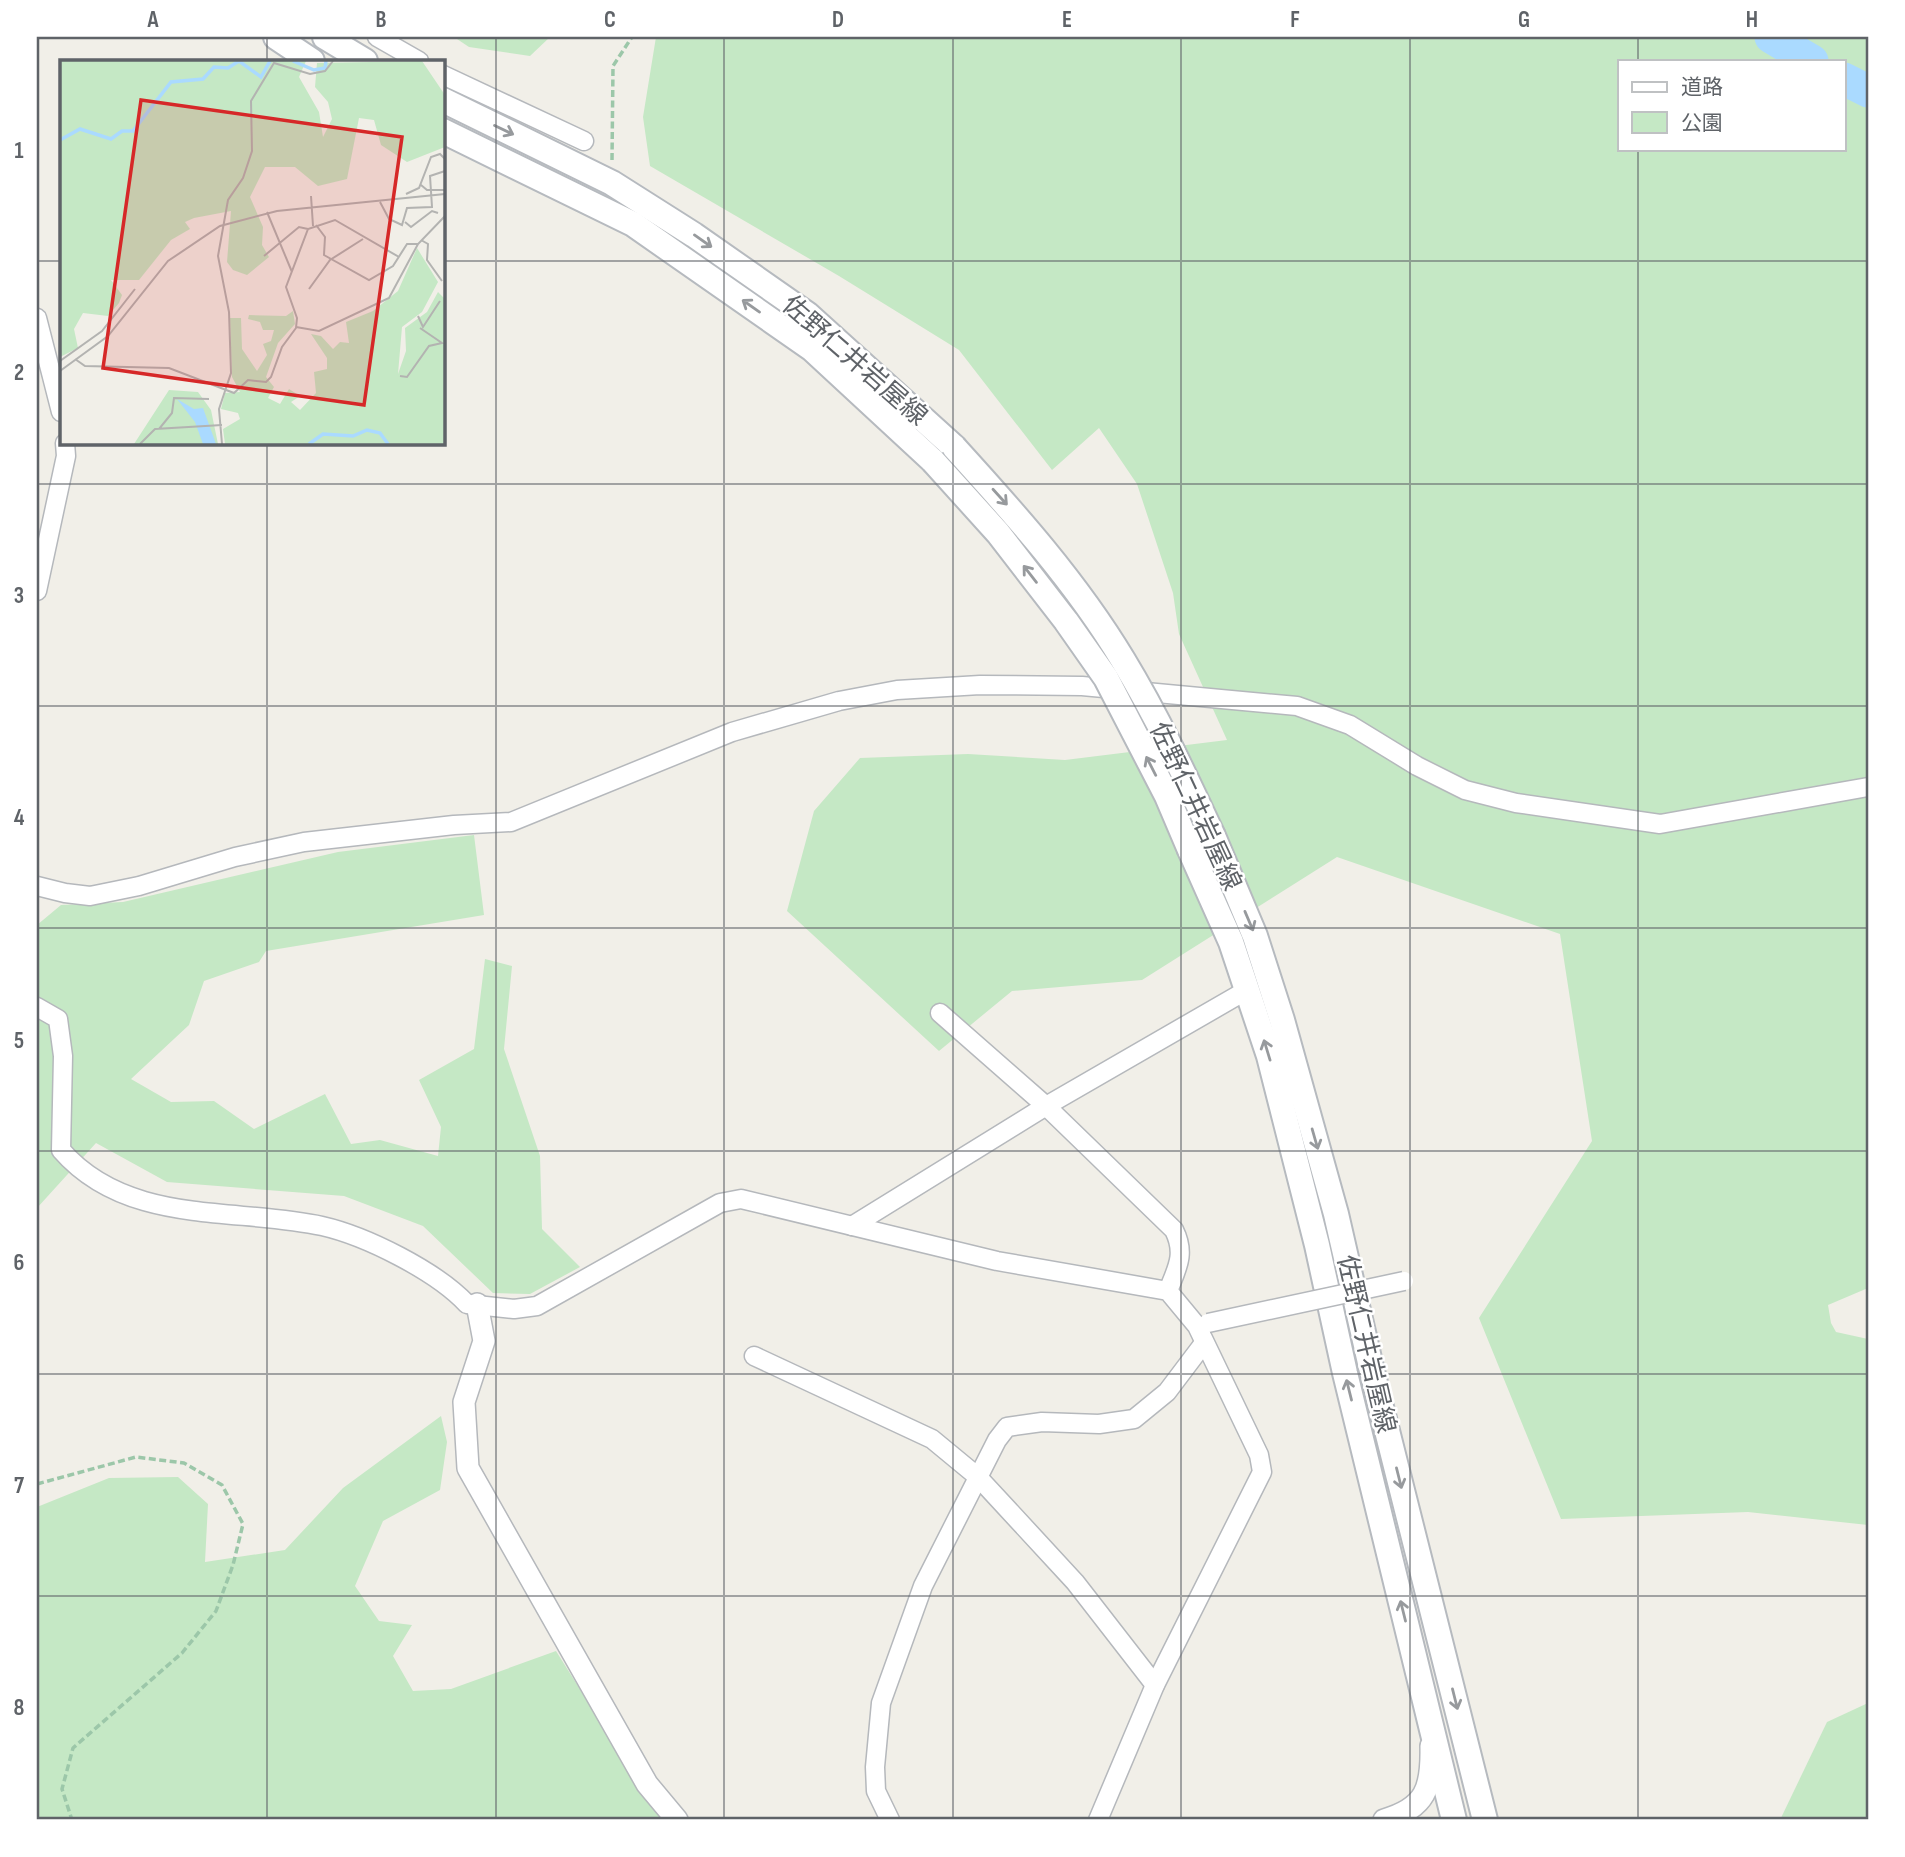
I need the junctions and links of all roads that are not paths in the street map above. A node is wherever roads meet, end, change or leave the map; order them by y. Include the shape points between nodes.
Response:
1 (276, 37) edge
2 (325, 37) edge
3 (377, 37) edge
4 (310, 60) edge
5 (363, 60) edge
6 (417, 60) edge
7 (444, 75) edge
8 (444, 100) edge
9 (444, 131) edge
10 (584, 141) dead end
11 (37, 318) edge
12 (60, 408) edge
13 (65, 444) edge
14 (37, 591) edge
15 (1868, 787) edge
16 (37, 886) edge
17 (1247, 990) junction
18 (37, 1007) edge
19 (940, 1013) dead end
20 (1046, 1106) junction
21 (852, 1226) junction
22 (1404, 1281) dead end
23 (1168, 1291) junction
24 (477, 1304) junction
25 (1203, 1324) junction
26 (1204, 1343) junction
27 (754, 1356) dead end
28 (978, 1477) junction
29 (1411, 1646) junction
30 (1155, 1685) junction
31 (1391, 1818) edge
32 (677, 1820) edge
33 (890, 1820) edge
34 (1098, 1820) edge
35 (1430, 1820) edge
36 (1454, 1820) edge
37 (1485, 1820) edge

1 - 4 main road
2 - 5 main road
3 - 6 street
7 - 10 street
8 -> 37 main road, 佐野仁井岩屋線, bridge via 612,183 807,314 954,447 1072,584 1122,658 1213,836 1255,936 1282,1020 1336,1214
17 -> 9 main road, 佐野仁井岩屋線, bridge via 1231,942 1167,796 1106,678 998,533 933,461 812,349 633,224
11 - 12 street
13 - 14 street
15 - 16 street via 1660,824 1516,803 1465,790 1350,725 1297,705 1082,686 981,685 897,690 839,701 732,732 511,822 304,842 90,895
17 - 20 street
29 -> 17 main road, 佐野仁井岩屋線 via 1314,1231 1269,1056
18 - 24 street via 58,1019 63,1056 61,1150 98,1181 135,1200 174,1208 324,1227 391,1251 454,1290 467,1304
19 - 20 street
20 - 21 street
20 - 23 street via 1174,1230 1182,1245
21 - 23 street via 997,1261
21 - 24 street via 741,1199 720,1203 537,1306 514,1309
22 - 25 street, bridge
23 - 25 street
24 - 32 street via 484,1341 464,1402 468,1468 647,1784
25 - 26 street
26 - 28 street via 1167,1392 1134,1419 1007,1427
26 - 30 street via 1259,1455 1262,1472
27 - 28 street via 932,1439
28 - 30 street via 1075,1582
28 - 33 street via 923,1586 881,1703 876,1791
29 - 31 street via 1431,1747 1431,1769 1418,1804
29 - 36 main road, 佐野仁井岩屋線
30 - 34 street
31 - 35 street via 1410,1815

